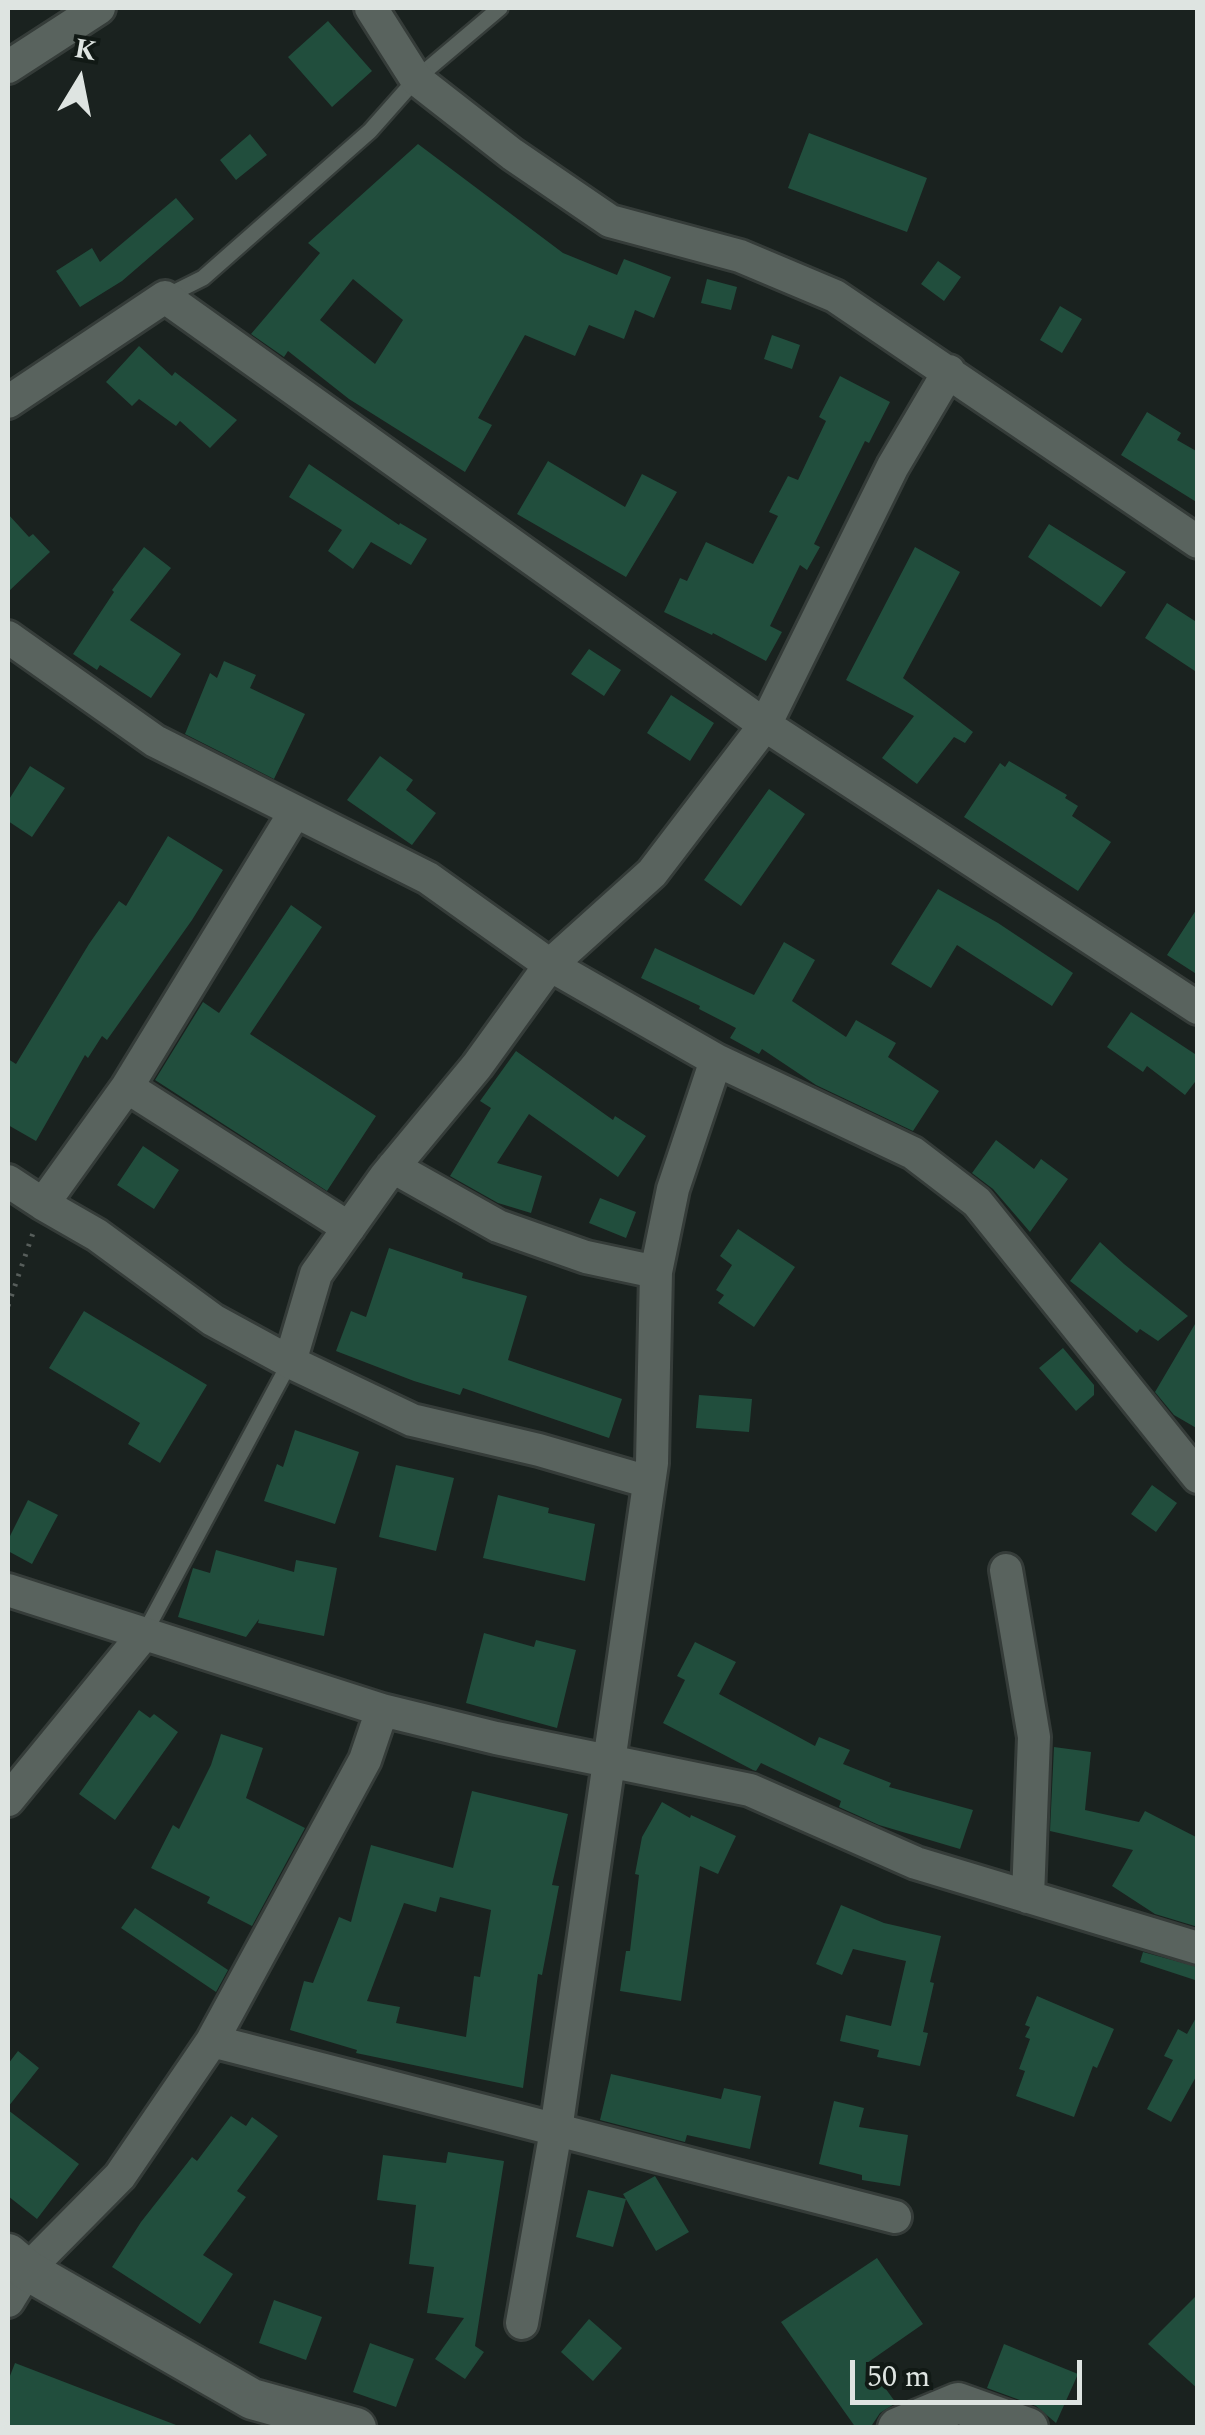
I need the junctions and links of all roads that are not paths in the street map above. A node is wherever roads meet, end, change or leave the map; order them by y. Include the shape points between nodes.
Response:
1 (99, 8) edge
2 (371, 8) edge
3 (500, 8) edge
4 (8, 67) edge
5 (416, 78) junction
6 (165, 296) junction
7 (949, 371) junction
8 (8, 402) edge
9 (1198, 542) edge
10 (8, 637) edge
11 (765, 725) junction
12 (295, 812) junction
13 (550, 965) junction
14 (1198, 1008) edge
15 (716, 1060) junction
16 (127, 1087) junction
17 (393, 1167) junction
18 (8, 1180) edge
19 (43, 1204) junction
20 (349, 1228) junction
21 (656, 1272) junction
22 (290, 1362) junction
23 (1198, 1476) edge
24 (650, 1482) junction
25 (1006, 1570) dead end
26 (8, 1590) edge
27 (144, 1634) junction
28 (382, 1710) junction
29 (610, 1761) junction
30 (8, 1800) edge
31 (1028, 1897) junction
32 (1198, 1948) edge
33 (212, 2042) junction
34 (556, 2130) junction
35 (895, 2216) dead end
36 (14, 2275) edge
37 (522, 2323) dead end
38 (248, 2413) edge
39 (938, 2419) edge
40 (356, 2428) edge
41 (898, 2428) edge
42 (1028, 2428) edge

1 - 4 street
2 - 5 street
3 - 5 lane
5 - 6 lane via 370,130 204,278
5 - 7 street via 610,222 740,256 835,296
6 - 8 street
6 - 11 street
7 - 9 street
7 - 11 street via 893,466
10 - 12 street via 156,741
11 - 13 street via 652,873
11 - 14 street
12 - 13 street via 428,878
12 - 16 street
13 - 15 street
13 - 17 street
15 - 21 street via 673,1189
15 - 23 street via 913,1152 977,1202
16 - 19 street
16 - 20 street
17 - 20 street
17 - 21 street via 498,1226 586,1257
18 - 19 street
19 - 22 street via 213,1320
20 - 22 street via 316,1274
21 - 24 street
22 - 24 street via 412,1420
22 - 27 lane
24 - 29 street
25 - 31 street via 1034,1737
26 - 27 street
27 - 28 street
27 - 30 street
28 - 29 street
28 - 33 street via 365,1760
29 - 31 street via 750,1790 916,1864
29 - 34 street
31 - 32 street
33 - 34 street
33 - 36 street via 120,2176
34 - 35 street
34 - 37 street
36 - 38 street
38 - 40 street
39 - 41 street
39 - 42 street via 958,2403

